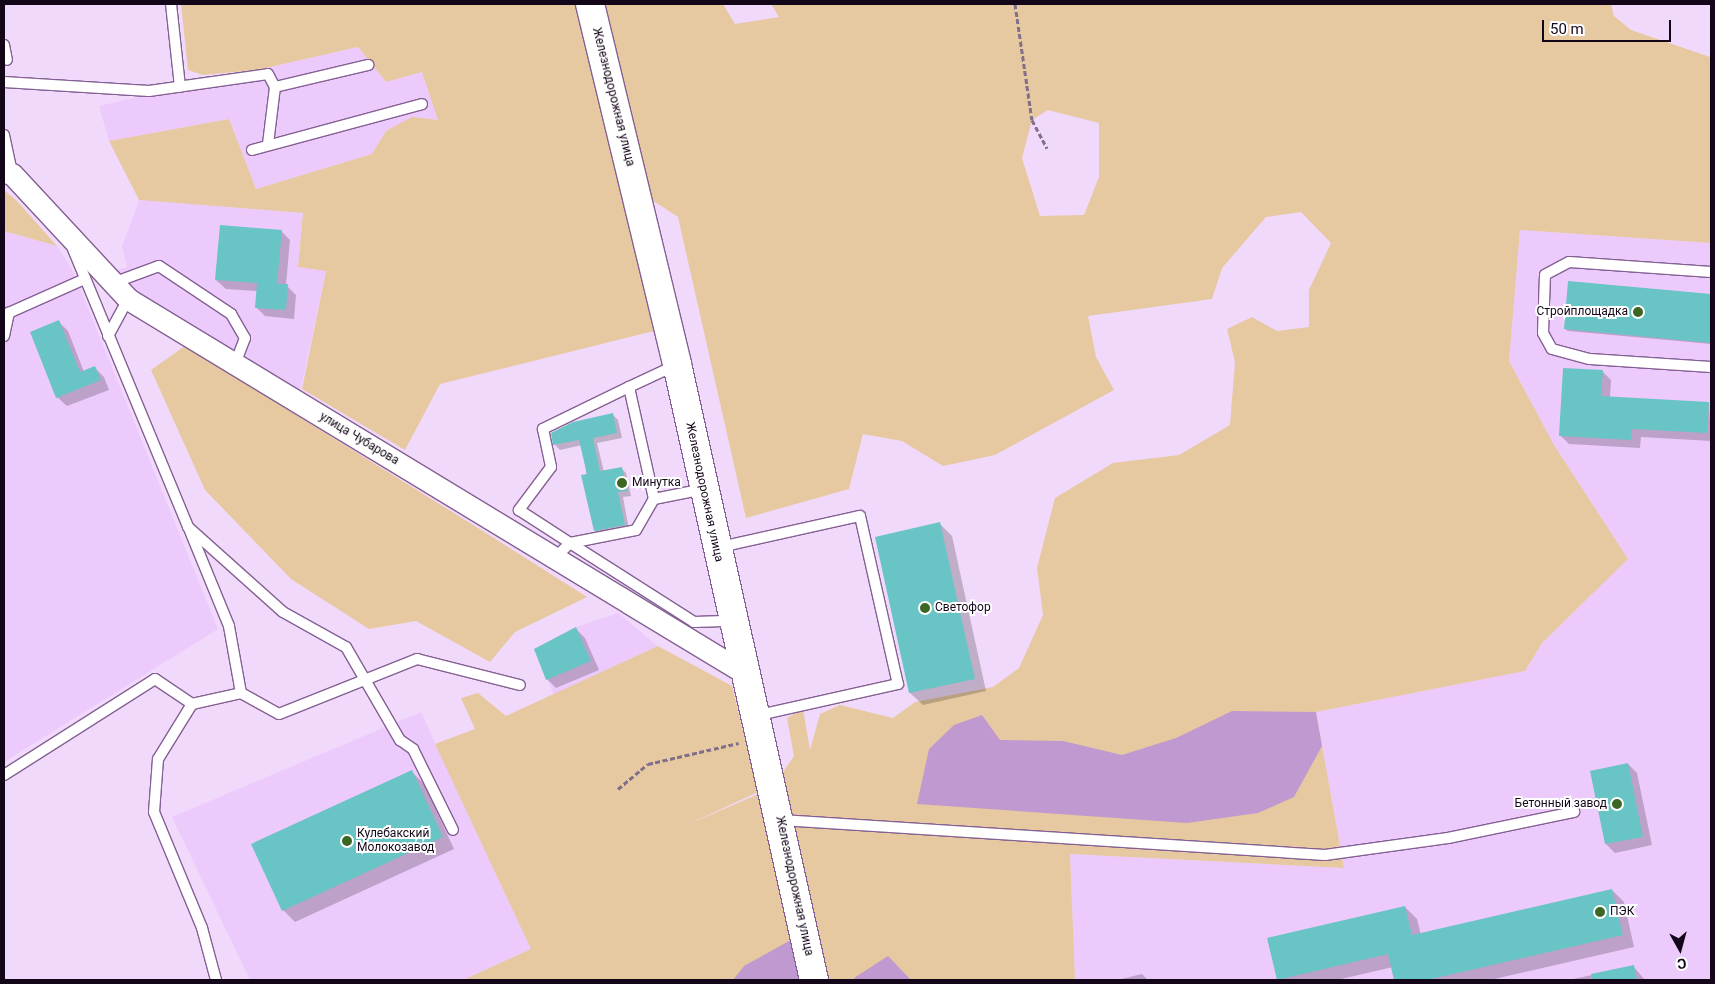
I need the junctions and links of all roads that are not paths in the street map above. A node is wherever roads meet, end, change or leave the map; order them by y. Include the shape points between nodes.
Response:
1 (171, 4) edge
2 (590, 4) edge
3 (4, 45) edge
4 (7, 60) dead end
5 (368, 64) dead end
6 (4, 82) edge
7 (180, 87) junction
8 (274, 87) junction
9 (422, 104) dead end
10 (4, 135) edge
11 (268, 144) junction
12 (252, 150) dead end
13 (8, 173) edge
14 (66, 232) junction
15 (1711, 272) edge
16 (85, 280) junction
17 (113, 283) junction
18 (128, 299) junction
19 (6, 314) edge
20 (4, 336) edge
21 (108, 336) junction
22 (235, 364) junction
23 (677, 364) junction
24 (1711, 367) edge
25 (629, 388) junction
26 (704, 489) junction
27 (654, 499) junction
28 (188, 527) junction
29 (570, 543) junction
30 (716, 548) junction
31 (555, 558) junction
32 (732, 620) junction
33 (743, 672) junction
34 (366, 679) junction
35 (520, 685) dead end
36 (241, 693) junction
37 (192, 704) junction
38 (757, 728) junction
39 (4, 775) edge
40 (1574, 812) dead end
41 (780, 820) junction
42 (453, 830) dead end
43 (216, 980) edge
44 (814, 980) edge

1 - 7 lane
2 - 23 street, Железнодорожная улица
3 - 4 lane
5 - 8 lane
6 - 7 lane via 149,91
7 - 8 lane via 268,74
8 - 11 lane
9 - 11 lane
10 - 13 lane
11 - 12 lane
13 - 14 street, улица Чубарова
14 - 16 lane
14 - 17 street, улица Чубарова
15 - 24 lane via 1569,262 1545,275 1543,333 1552,348 1590,359
16 - 19 lane
16 - 21 lane
17 - 18 street, улица Чубарова
17 - 22 lane via 159,266 215,303 231,314 244,338
18 - 21 lane
18 - 22 street, улица Чубарова
19 - 20 lane
21 - 28 lane
22 - 31 street, улица Чубарова
23 - 25 lane
23 - 26 street, Железнодорожная улица
25 - 27 lane
25 - 29 lane via 542,429 551,468 519,510
26 - 27 lane
26 - 30 street, Железнодорожная улица
27 - 29 lane via 636,530
28 - 34 lane via 283,612 346,647
28 - 36 lane via 229,626
29 - 31 lane
29 - 32 lane via 694,622
30 - 32 street, Железнодорожная улица
30 - 38 lane via 860,516 898,684
31 - 33 street, улица Чубарова
32 - 33 street, Железнодорожная улица
33 - 38 street, Железнодорожная улица
34 - 35 lane via 418,658
34 - 36 lane via 279,714
34 - 42 lane via 400,740 413,749
36 - 37 lane
37 - 39 lane via 155,679
37 - 43 lane via 158,759 154,812 202,928
38 - 41 street, Железнодорожная улица
40 - 41 lane via 1448,838 1325,855
41 - 44 street, Железнодорожная улица

